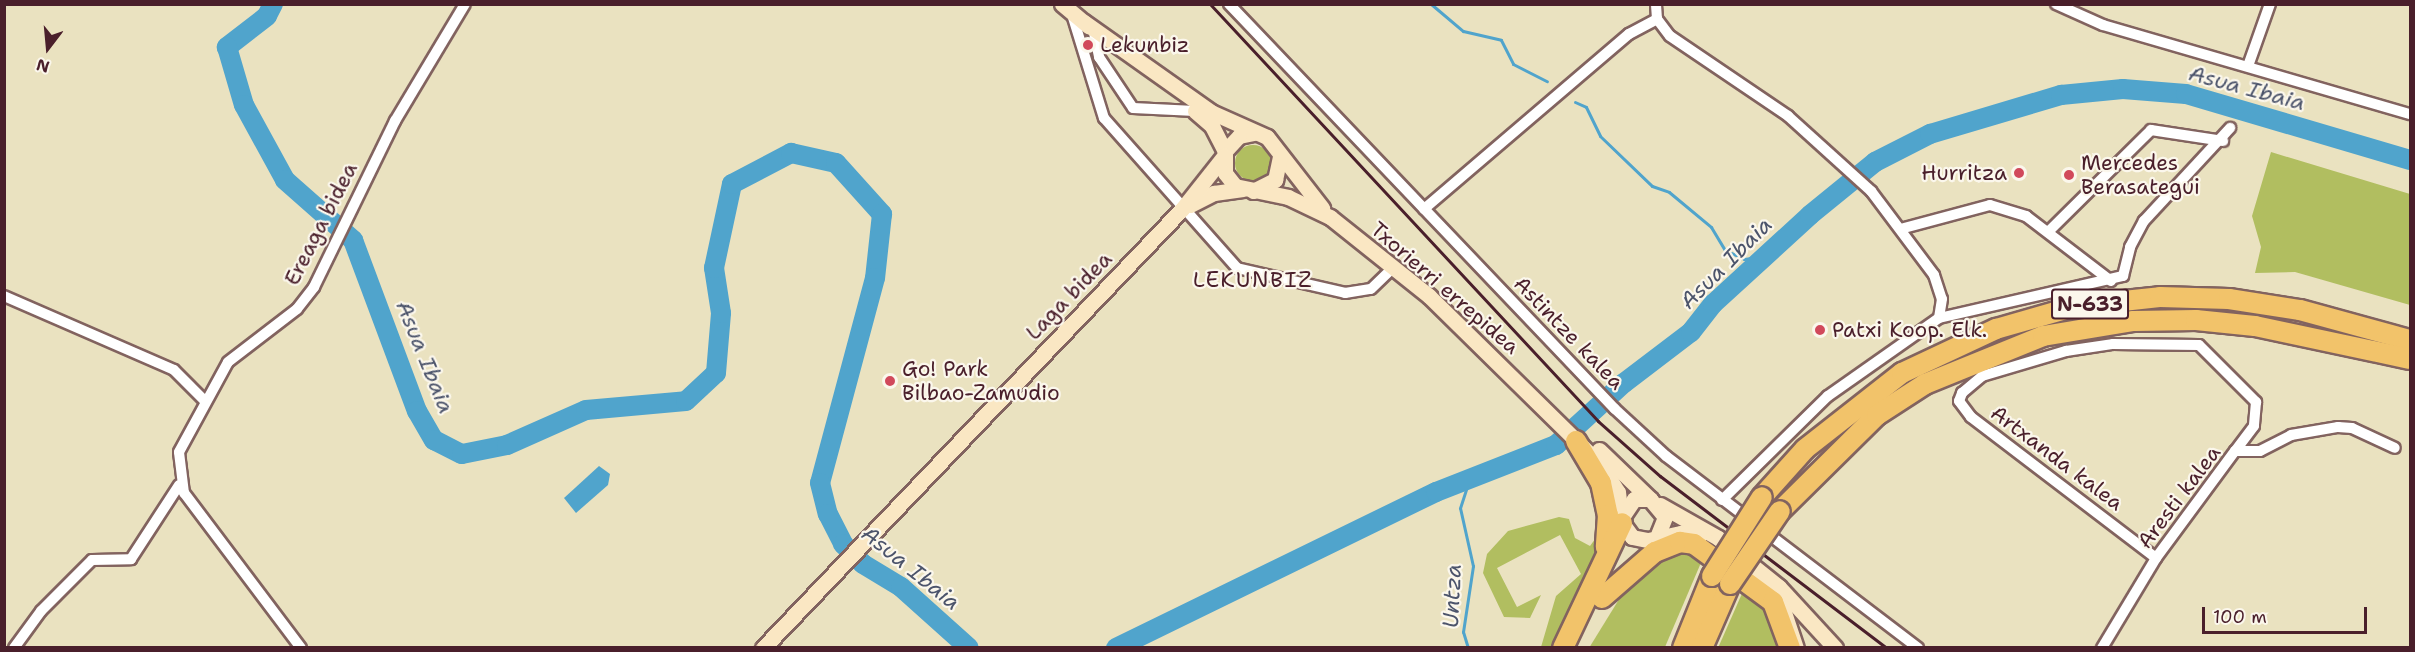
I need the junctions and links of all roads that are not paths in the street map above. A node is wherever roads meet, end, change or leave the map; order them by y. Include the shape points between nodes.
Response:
1 (465, 4) edge
2 (1229, 4) edge
3 (1656, 4) edge
4 (2056, 4) edge
5 (2270, 4) edge
6 (1076, 15) edge
7 (1657, 19) junction
8 (2248, 66) junction
9 (1195, 111) junction
10 (2410, 114) edge
11 (2230, 128) dead end
12 (1254, 133) junction
13 (2223, 141) junction
14 (1225, 153) junction
15 (1280, 154) junction
16 (1246, 190) junction
17 (1182, 209) junction
18 (1424, 209) junction
19 (1330, 217) junction
20 (1904, 228) junction
21 (2048, 232) junction
22 (1394, 267) junction
23 (2111, 281) junction
24 (4, 296) edge
25 (1939, 318) junction
26 (2410, 340) edge
27 (2327, 342) junction
28 (2410, 359) edge
29 (2410, 372) edge
30 (204, 400) junction
31 (1578, 438) junction
32 (2395, 448) dead end
33 (2235, 451) junction
34 (179, 485) junction
35 (1722, 500) junction
36 (1655, 502) junction
37 (1622, 520) junction
38 (1653, 537) junction
39 (2156, 558) junction
40 (1603, 568) junction
41 (1727, 583) junction
42 (1602, 598) junction
43 (1682, 644) edge
44 (14, 648) edge
45 (301, 648) edge
46 (763, 648) edge
47 (1563, 648) edge
48 (1576, 648) edge
49 (1702, 648) edge
50 (1712, 648) edge
51 (1790, 648) edge
52 (1796, 648) edge
53 (1835, 648) edge
54 (1918, 648) edge
55 (2102, 648) edge

1 - 30 street, Ereaga bidea via 395,121 336,249 305,300 228,362
2 - 18 street, Astintze kalea
3 - 7 street
4 - 8 street via 2103,25
5 - 8 street
6 - 9 street
6 - 9 street via 1133,108
6 - 12 street, Txorierri errepidea via 1211,112
6 - 17 street via 1104,118
7 - 18 street via 1629,34
7 - 20 street via 1670,36 1788,116 1850,169
8 - 10 street
9 - 14 street via 1212,126
11 - 13 street
12 - 14 street via 1239,136
12 - 15 street, Txorierri errepidea via 1267,137
13 - 21 street via 2151,130
13 - 23 street via 2153,209 2130,247 2123,276
14 - 16 street via 1225,173
14 - 17 street
15 - 16 street via 1275,180
15 - 19 street, Txorierri errepidea
16 - 17 street via 1214,193
16 - 19 street, Txorierri errepidea via 1288,198
17 - 22 street via 1238,268 1252,276 1362,292
17 - 46 street, Laga bidea
18 - 35 street, Astintze kalea via 1614,409
19 - 22 street, Txorierri errepidea
20 - 21 street via 1990,205 2026,216
20 - 25 street via 1940,287
21 - 23 street
22 - 31 street, Txorierri errepidea
23 - 25 street
24 - 30 street via 174,370
25 - 35 street via 1828,396
26 - 41 highway, N-633, bridge via 2300,310 2229,299 2160,297 2076,306 1996,329 1902,373 1805,449 1762,497
27 - 28 highway, N-633
27 - 29 highway
27 - 41 highway, N-633, bridge via 2246,325 2175,319 2083,327 2043,336 1925,384 1877,415 1780,511
30 - 34 street, Ereaga bidea via 179,452
31 - 36 street, Txorierri errepidea
31 - 37 street, Txorierri errepidea via 1612,481
31 - 40 highway via 1601,483 1607,505
32 - 33 street, Aresti kalea via 2352,428 2338,427 2291,435 2260,451
33 - 39 street, Aresti kalea
33 - 39 street, Artxanda kalea via 2254,426 2256,402 2199,345 2113,344 2056,353 1982,376 1962,393 1963,409
34 - 44 street via 131,559 92,560 40,611
34 - 45 street
35 - 54 street, Astintze kalea
36 - 37 street via 1634,499
36 - 38 street via 1665,517
36 - 53 street, Txorierri errepidea via 1718,538 1779,587
37 - 38 street via 1632,537
37 - 40 highway
38 - 42 highway
38 - 52 street via 1693,536 1762,587 1788,616
39 - 55 street, Aresti kalea
40 - 47 highway
41 - 43 highway, N-633
41 - 49 highway, N-633
41 - 50 highway
42 - 48 highway
42 - 51 highway via 1655,552 1680,542 1694,544 1773,602

